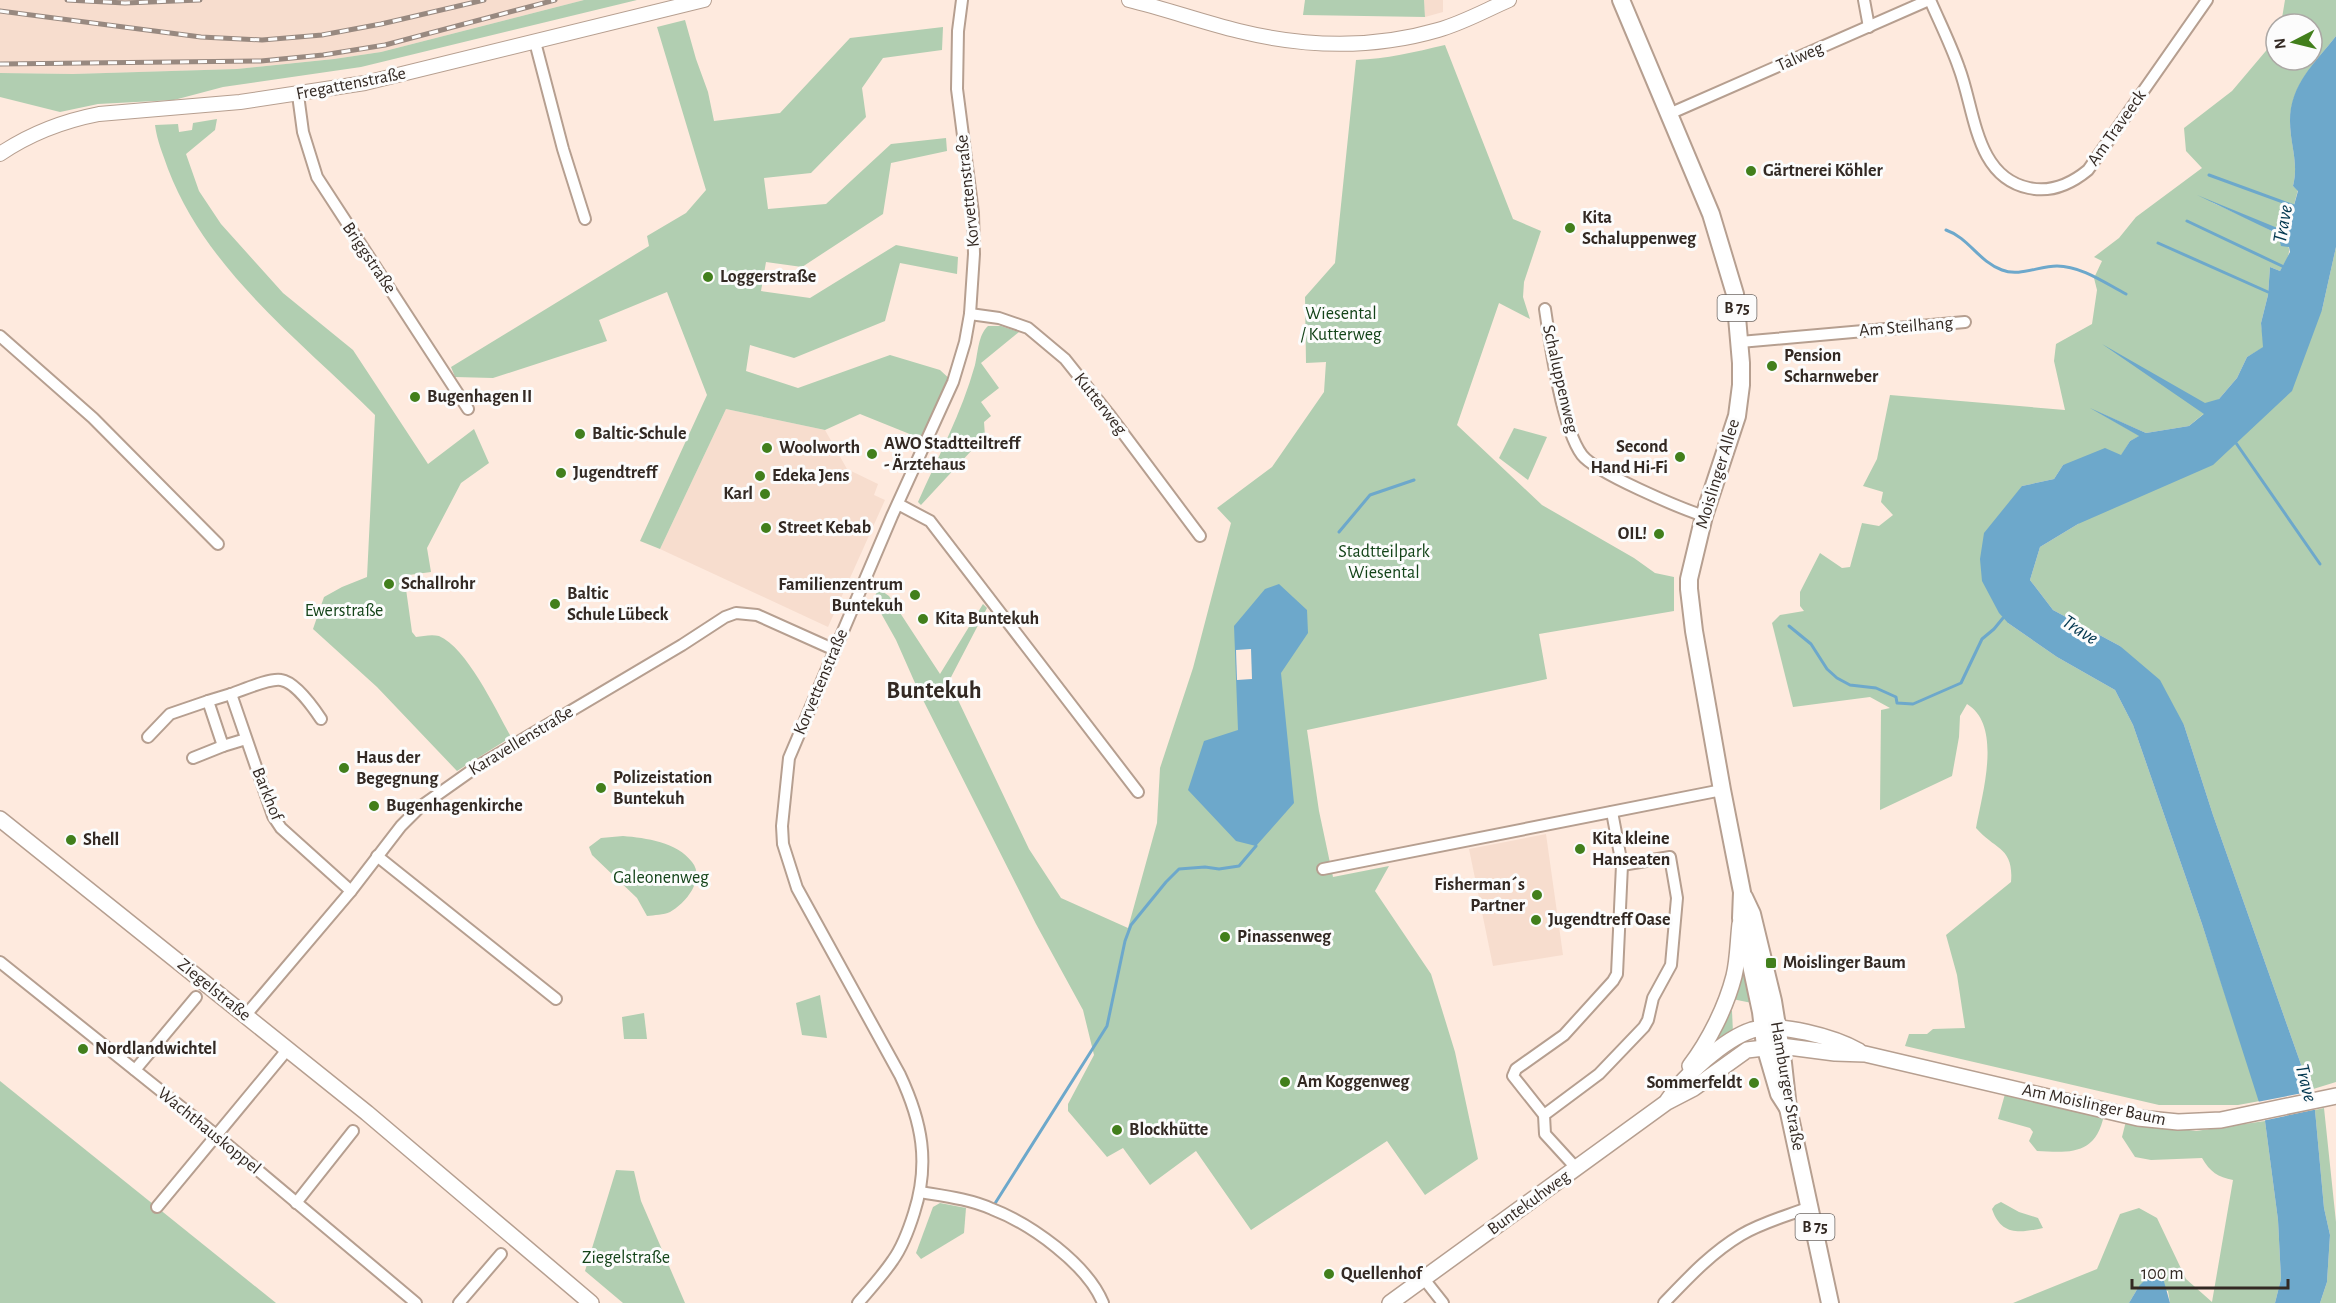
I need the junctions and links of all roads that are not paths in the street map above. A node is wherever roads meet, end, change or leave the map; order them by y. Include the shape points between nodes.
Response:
1 (704, 0) edge
2 (962, 0) edge
3 (1509, 0) edge
4 (1621, 0) edge
5 (1864, 0) edge
6 (1930, 0) edge
7 (2206, 0) edge
8 (1138, 1) edge
9 (1869, 27) junction
10 (535, 42) junction
11 (298, 95) junction
12 (1669, 114) junction
13 (0, 154) edge
14 (585, 219) dead end
15 (1545, 309) dead end
16 (970, 314) junction
17 (1965, 322) dead end
18 (0, 336) edge
19 (1740, 342) junction
20 (468, 409) dead end
21 (898, 504) junction
22 (1704, 516) junction
23 (1200, 536) dead end
24 (218, 544) dead end
25 (835, 650) junction
26 (231, 694) junction
27 (207, 701) junction
28 (321, 718) dead end
29 (148, 737) dead end
30 (246, 739) junction
31 (223, 746) junction
32 (192, 758) dead end
33 (1722, 790) junction
34 (1138, 792) dead end
35 (1611, 812) junction
36 (0, 819) edge
37 (377, 856) junction
38 (1622, 866) junction
39 (1323, 869) dead end
40 (351, 891) junction
41 (1742, 892) junction
42 (1741, 918) junction
43 (0, 962) edge
44 (196, 997) dead end
45 (556, 999) dead end
46 (1774, 1010) joint
47 (245, 1016) junction
48 (1770, 1029) junction
49 (1773, 1046) junction
50 (287, 1050) junction
51 (1865, 1054) junction
52 (135, 1070) junction
53 (1679, 1084) junction
54 (2331, 1097) edge
55 (1667, 1102) junction
56 (1544, 1115) junction
57 (353, 1131) dead end
58 (216, 1136) junction
59 (1577, 1169) junction
60 (920, 1192) junction
61 (296, 1203) junction
62 (157, 1207) dead end
63 (1810, 1207) junction
64 (501, 1254) dead end
65 (1424, 1279) junction
66 (416, 1303) edge
67 (459, 1303) edge
68 (591, 1303) edge
69 (858, 1303) edge
70 (1103, 1303) edge
71 (1390, 1303) edge
72 (1443, 1303) edge
73 (1664, 1303) edge
74 (1830, 1303) edge

1 - 10 street, Fregattenstraße
2 - 16 street, Korvettenstraße via 957,79 974,213
3 - 8 street via 1439,30 1377,42 1327,44 1238,31
4 - 12 main road, Moislinger Allee / B 75
5 - 9 street
6 - 7 street, Am Traveeck via 1960,69 1976,129 1992,166 2019,186 2051,190 2088,170
6 - 9 street, Talweg
9 - 12 street, Talweg
10 - 11 street, Fregattenstraße
10 - 14 street
11 - 13 street, Fregattenstraße via 99,114 43,130
11 - 20 street, Briggstraße via 303,132 317,177
12 - 19 main road, Moislinger Allee / B 75 via 1725,255 1735,294
15 - 22 street, Schaluppenweg via 1570,432 1582,456 1650,495
16 - 21 street, Korvettenstraße via 953,382
16 - 23 street, Kutterweg via 1028,328 1065,359
17 - 19 street, Am Steilhang
18 - 24 street via 93,418
19 - 22 main road, Moislinger Allee / B 75 via 1741,385 1736,423
21 - 25 street, Korvettenstraße
21 - 34 street via 930,521
22 - 33 main road, Moislinger Allee / B 75 via 1689,589
25 - 37 street, Karavellenstraße via 757,615 736,613 725,617 455,781 420,807
25 - 60 street, Korvettenstraße via 789,758 783,844 797,888 910,1097 922,1142
26 - 27 street
26 - 28 street via 281,680 288,682
26 - 30 street, Barkhof
27 - 29 street via 170,714
27 - 31 street
30 - 31 street
30 - 40 street, Barkhof via 280,828
31 - 32 street
33 - 35 street
33 - 41 main road, Moislinger Allee / B 75
35 - 38 street
35 - 39 street
36 - 47 main road, Ziegelstraße
37 - 40 street, Karavellenstraße
37 - 45 street
38 - 56 street via 1617,974 1564,1035 1516,1069 1513,1076
38 - 56 street via 1670,857 1677,898 1671,965 1653,998 1644,1027 1599,1074
40 - 47 street, Karavellenstraße
41 - 42 main road, Moislinger Allee / B 75
41 - 46 main road, Moislinger Allee / B 75 via 1752,914
42 - 48 main road, Moislinger Allee / B 75
42 - 53 main road via 1734,976 1724,1003 1700,1053
43 - 52 street, Wachthauskoppel
44 - 52 street
46 - 48 main road, Hamburger Straße / B 75
47 - 50 main road, Ziegelstraße
48 - 49 main road, Hamburger Straße / B 75
48 - 51 main road, Am Moislinger Baum via 1799,1031 1850,1045
48 - 53 main road, Buntekuhweg via 1743,1034
49 - 51 main road, Am Moislinger Baum
49 - 55 main road, Buntekuhweg via 1747,1050
49 - 63 main road, Hamburger Straße / B 75 via 1788,1092 1788,1108
50 - 58 street
50 - 68 main road, Ziegelstraße
51 - 54 main road, Am Moislinger Baum via 2138,1118 2196,1122
52 - 58 street, Wachthauskoppel
53 - 55 main road, Buntekuhweg
55 - 59 main road, Buntekuhweg
56 - 59 street via 1545,1134
57 - 61 street
58 - 61 street, Wachthauskoppel
58 - 62 street
59 - 65 main road, Buntekuhweg
60 - 69 street, Korvettenstraße via 908,1232 894,1259
60 - 70 street via 994,1209 1032,1229 1074,1263
61 - 66 street, Wachthauskoppel
63 - 73 street via 1741,1236 1704,1262
63 - 74 main road, Hamburger Straße / B 75
64 - 67 street
65 - 71 main road, Buntekuhweg
65 - 72 street

